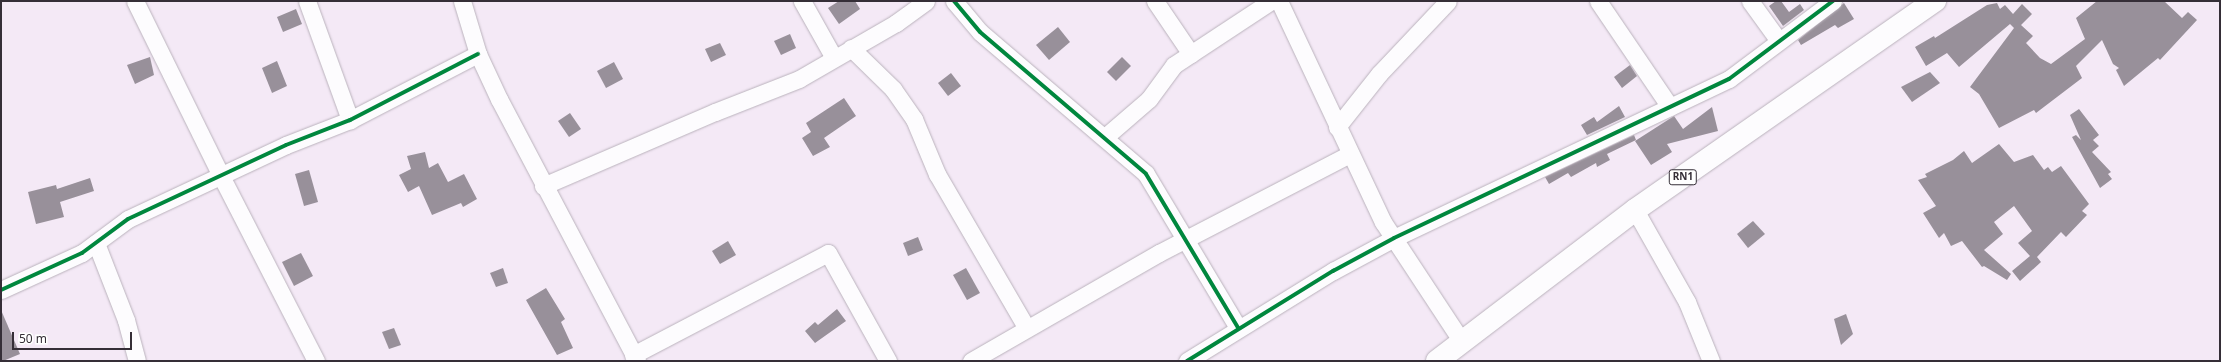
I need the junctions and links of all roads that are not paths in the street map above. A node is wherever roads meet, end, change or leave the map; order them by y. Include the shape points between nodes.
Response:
1 (135, 1) edge
2 (307, 1) edge
3 (462, 1) edge
4 (802, 1) edge
5 (926, 1) edge
6 (954, 1) edge
7 (1155, 1) edge
8 (1271, 1) edge
9 (1279, 1) edge
10 (1448, 1) edge
11 (1598, 1) edge
12 (1750, 1) edge
13 (1833, 1) edge
14 (1935, 1) edge
15 (1780, 41) junction
16 (851, 48) junction
17 (478, 54) junction
18 (1191, 54) junction
19 (834, 58) junction
20 (1670, 107) junction
21 (350, 120) junction
22 (1337, 127) junction
23 (1105, 137) junction
24 (1350, 154) junction
25 (221, 176) junction
26 (543, 186) junction
27 (1635, 210) junction
28 (1394, 238) junction
29 (1186, 239) junction
30 (96, 243) junction
31 (1, 290) edge
32 (1026, 327) junction
33 (1238, 328) junction
34 (1462, 342) junction
35 (635, 358) edge
36 (137, 361) edge
37 (316, 361) edge
38 (888, 361) edge
39 (971, 361) edge
40 (1187, 361) edge
41 (1437, 361) edge
42 (1711, 361) edge

1 - 25 street
2 - 21 street
3 - 17 street
4 - 19 street
5 - 16 street via 896,23
6 - 23 street via 980,32
7 - 18 street
8 - 18 street
9 - 22 street
10 - 22 street via 1380,74
11 - 20 street
12 - 15 street
13 - 15 street
14 - 27 highway, RN1
15 - 20 street via 1728,78
16 - 19 street
16 - 32 street via 893,89 914,119 937,174
17 - 21 street
17 - 26 street
18 - 23 street via 1174,65 1149,99
19 - 26 street via 799,79
20 - 28 street
21 - 25 street
22 - 24 street
23 - 29 street via 1146,174
24 - 28 street via 1383,222
24 - 29 street
25 - 30 street via 128,219
25 - 37 street
26 - 35 street
27 - 34 highway, RN1
27 - 42 street via 1687,302
28 - 33 street
28 - 34 street
29 - 32 street
29 - 33 street
30 - 31 street via 82,253
30 - 36 street via 126,320
32 - 39 street
33 - 40 street
34 - 41 highway, RN1
35 - 38 street via 828,253

